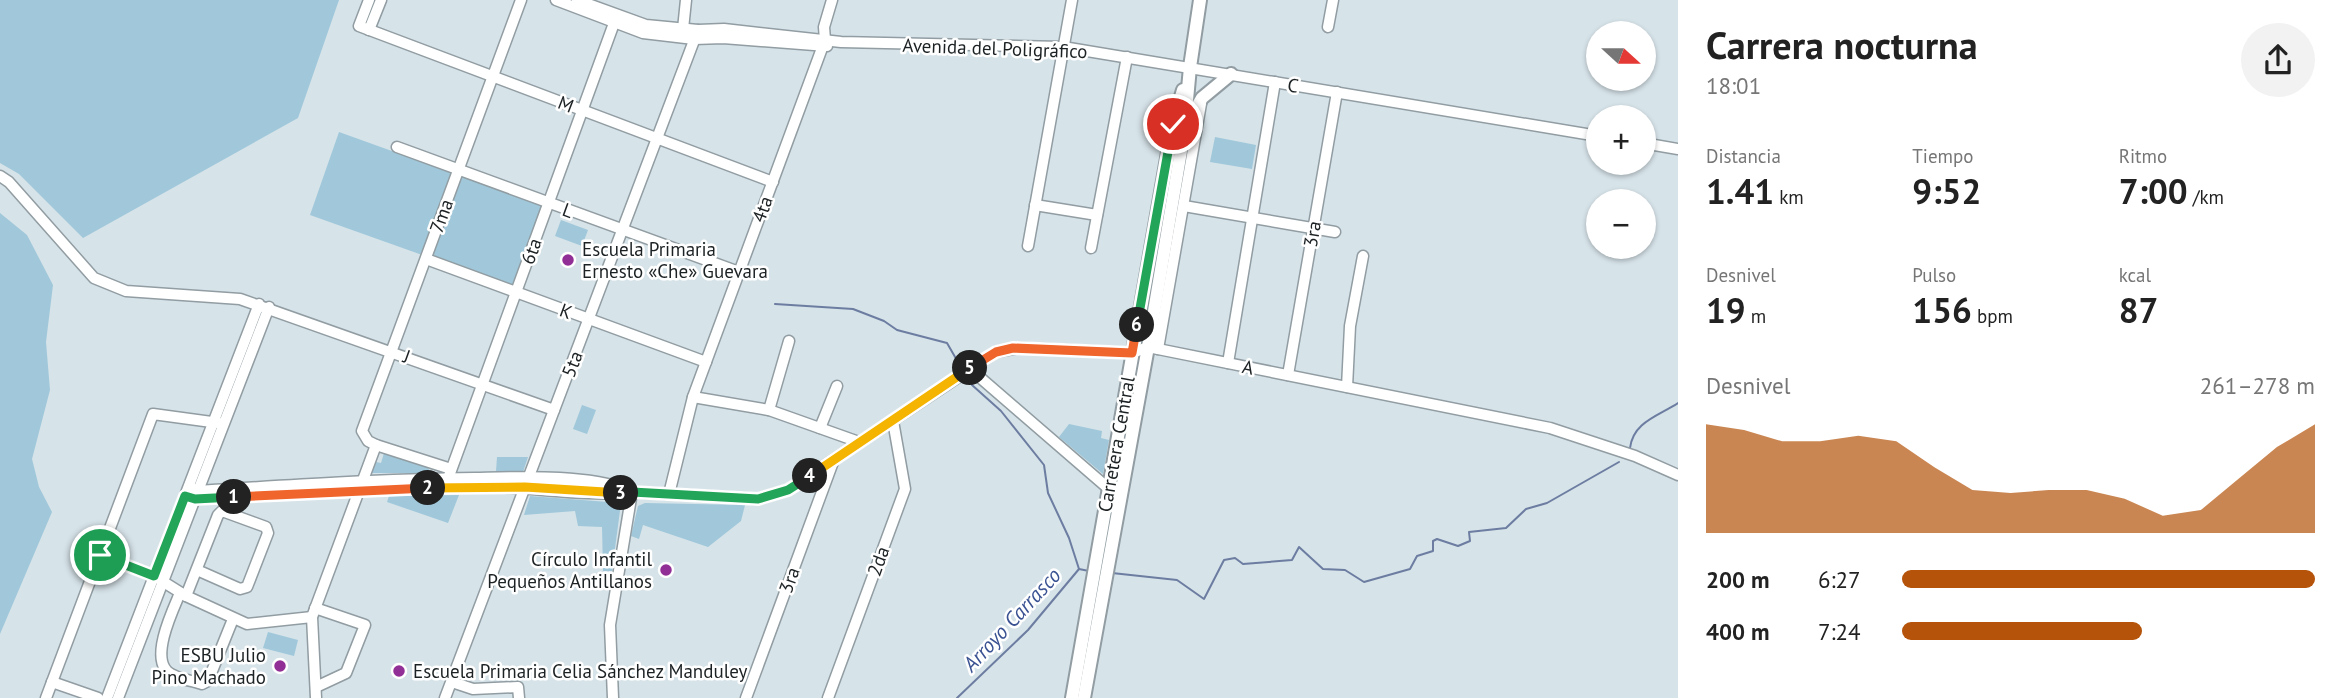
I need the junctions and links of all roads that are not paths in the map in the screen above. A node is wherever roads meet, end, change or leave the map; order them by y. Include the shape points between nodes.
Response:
1 (369, 0) edge
2 (381, 0) edge
3 (520, 0) edge
4 (556, 0) edge
5 (577, 0) edge
6 (686, 0) edge
7 (832, 0) edge
8 (1072, 0) edge
9 (1200, 0) edge
10 (1333, 0) edge
11 (616, 18) junction
12 (1328, 27) dead end
13 (683, 29) junction
14 (369, 30) junction
15 (696, 35) junction
16 (824, 43) junction
17 (1063, 47) junction
18 (1127, 57) junction
19 (1190, 67) junction
20 (1231, 74) junction
21 (492, 77) junction
22 (1275, 82) junction
23 (1337, 92) junction
24 (1202, 98) junction
25 (582, 111) junction
26 (1184, 133) junction
27 (1586, 134) edge
28 (657, 139) junction
29 (1656, 145) edge
30 (397, 147) dead end
31 (1678, 149) edge
32 (458, 170) junction
33 (0, 176) edge
34 (772, 182) junction
35 (549, 203) junction
36 (1035, 205) junction
37 (1184, 206) junction
38 (1097, 215) junction
39 (1252, 218) junction
40 (1312, 229) junction
41 (622, 230) junction
42 (1335, 232) dead end
43 (1028, 246) dead end
44 (1091, 248) dead end
45 (1363, 256) dead end
46 (426, 259) junction
47 (739, 272) junction
48 (516, 292) junction
49 (264, 306) junction
50 (589, 319) junction
51 (789, 341) dead end
52 (1154, 348) junction
53 (392, 351) junction
54 (1132, 353) junction
55 (706, 362) junction
56 (1228, 363) junction
57 (969, 368) junction
58 (1287, 375) junction
59 (483, 384) junction
60 (837, 386) dead end
61 (1347, 387) junction
62 (693, 397) junction
63 (554, 410) junction
64 (769, 410) junction
65 (893, 421) junction
66 (219, 423) junction
67 (820, 428) junction
68 (859, 442) junction
69 (376, 445) junction
70 (833, 462) junction
71 (1678, 475) edge
72 (448, 478) junction
73 (527, 482) junction
74 (361, 485) junction
75 (1109, 489) junction
76 (632, 492) junction
77 (192, 493) junction
78 (669, 494) junction
79 (100, 555) junction
80 (1102, 562) junction
81 (197, 570) junction
82 (1099, 578) junction
83 (158, 579) junction
84 (183, 595) junction
85 (314, 612) junction
86 (233, 619) junction
87 (52, 682) junction
88 (452, 682) junction
89 (316, 693) edge
90 (46, 698) edge
91 (98, 698) edge
92 (107, 698) edge
93 (118, 698) edge
94 (445, 698) edge
95 (519, 698) edge
96 (613, 698) edge
97 (746, 698) edge
98 (828, 698) edge
99 (1072, 698) edge
100 (1084, 698) edge

1 - 14 street, M via 359,26
2 - 14 street
3 - 21 street, 7ma
4 - 11 street, Avenida del Poligráfico
5 - 11 street, Avenida del Poligráfico
6 - 13 street
7 - 16 street, 4ta
8 - 17 street
9 - 19 main road, Carretera Central
10 - 12 street
11 - 13 street, Avenida del Poligráfico
11 - 15 street, Avenida del Poligráfico via 643,33
11 - 25 street, 6ta
13 - 15 street, Avenida del Poligráfico
14 - 21 street, M
15 - 16 street, Avenida del Poligráfico via 724,29
15 - 28 street, 5ta
16 - 17 street, Avenida del Poligráfico
16 - 34 street, 4ta
17 - 18 street, Avenida del Poligráfico
17 - 36 street
18 - 19 street, Avenida del Poligráfico
18 - 38 street
19 - 20 street, C
19 - 26 main road, Carretera Central
19 - 54 main road, Carretera Central via 1173,124
20 - 22 street, C
20 - 24 main road
21 - 25 street, M
21 - 32 street, 7ma
22 - 23 street, C
22 - 39 street
23 - 27 street, C
23 - 40 street, 3ra
24 - 26 main road
24 - 37 street
25 - 28 street, M
25 - 35 street, 6ta
26 - 52 main road, Carretera Central
28 - 34 street, M
28 - 41 street, 5ta
29 - 31 street
30 - 32 street, L
32 - 35 street, L
32 - 46 street, 7ma
33 - 49 street, J via 94,278 126,291 240,299
34 - 47 street, 4ta
35 - 41 street, L
35 - 48 street, 6ta
36 - 38 street
36 - 43 street
37 - 39 street
37 - 52 street
38 - 44 street
39 - 40 street
39 - 56 street
40 - 42 street
40 - 58 street, 3ra
41 - 47 street, L
41 - 50 street, 5ta
45 - 61 street via 1350,326
46 - 48 street, K
46 - 53 street, 7ma
47 - 55 street, 4ta
48 - 50 street, K
48 - 59 street, 6ta
49 - 53 street, J
49 - 66 street
50 - 55 street, K
50 - 63 street, 5ta
51 - 64 street
52 - 54 street
52 - 56 street, A
52 - 80 main road, Carretera Central
53 - 59 street, J
53 - 69 street, 7ma via 362,431
54 - 57 street via 1013,348
54 - 75 main road, Carretera Central
55 - 62 street, 4ta
56 - 58 street, A
57 - 65 street
57 - 75 street
58 - 61 street, A
59 - 63 street, J
59 - 72 street, 6ta
60 - 67 street
61 - 71 street, A via 1550,428
62 - 64 street
62 - 78 street, 4ta
63 - 73 street, 5ta
64 - 67 street
65 - 68 street
65 - 98 street, 2da via 905,489
66 - 77 street
66 - 79 street via 153,414
67 - 68 street
68 - 70 street
69 - 72 street
69 - 74 street
70 - 78 street via 788,490 758,499
70 - 97 street, 3ra
72 - 73 street
72 - 74 street
73 - 76 street via 613,494
73 - 88 street, 5ta
74 - 77 street
74 - 85 street
75 - 80 main road, Carretera Central
76 - 78 street
76 - 96 street via 610,625
77 - 83 street
79 - 83 street
79 - 87 street
80 - 82 main road, Carretera Central
81 - 81 street via 240,589 247,587 268,533 266,527 222,511
81 - 84 street
82 - 99 main road, Carretera Central
82 - 100 main road, Carretera Central
83 - 84 street
83 - 92 street
83 - 93 street
84 - 86 street
84 - 86 street via 162,639 162,663 167,672 202,684 208,681
85 - 86 street via 247,624
85 - 89 street
85 - 89 street via 365,625 346,673
87 - 90 street
87 - 91 street
88 - 94 street, 5ta
88 - 95 street via 473,690 518,687

